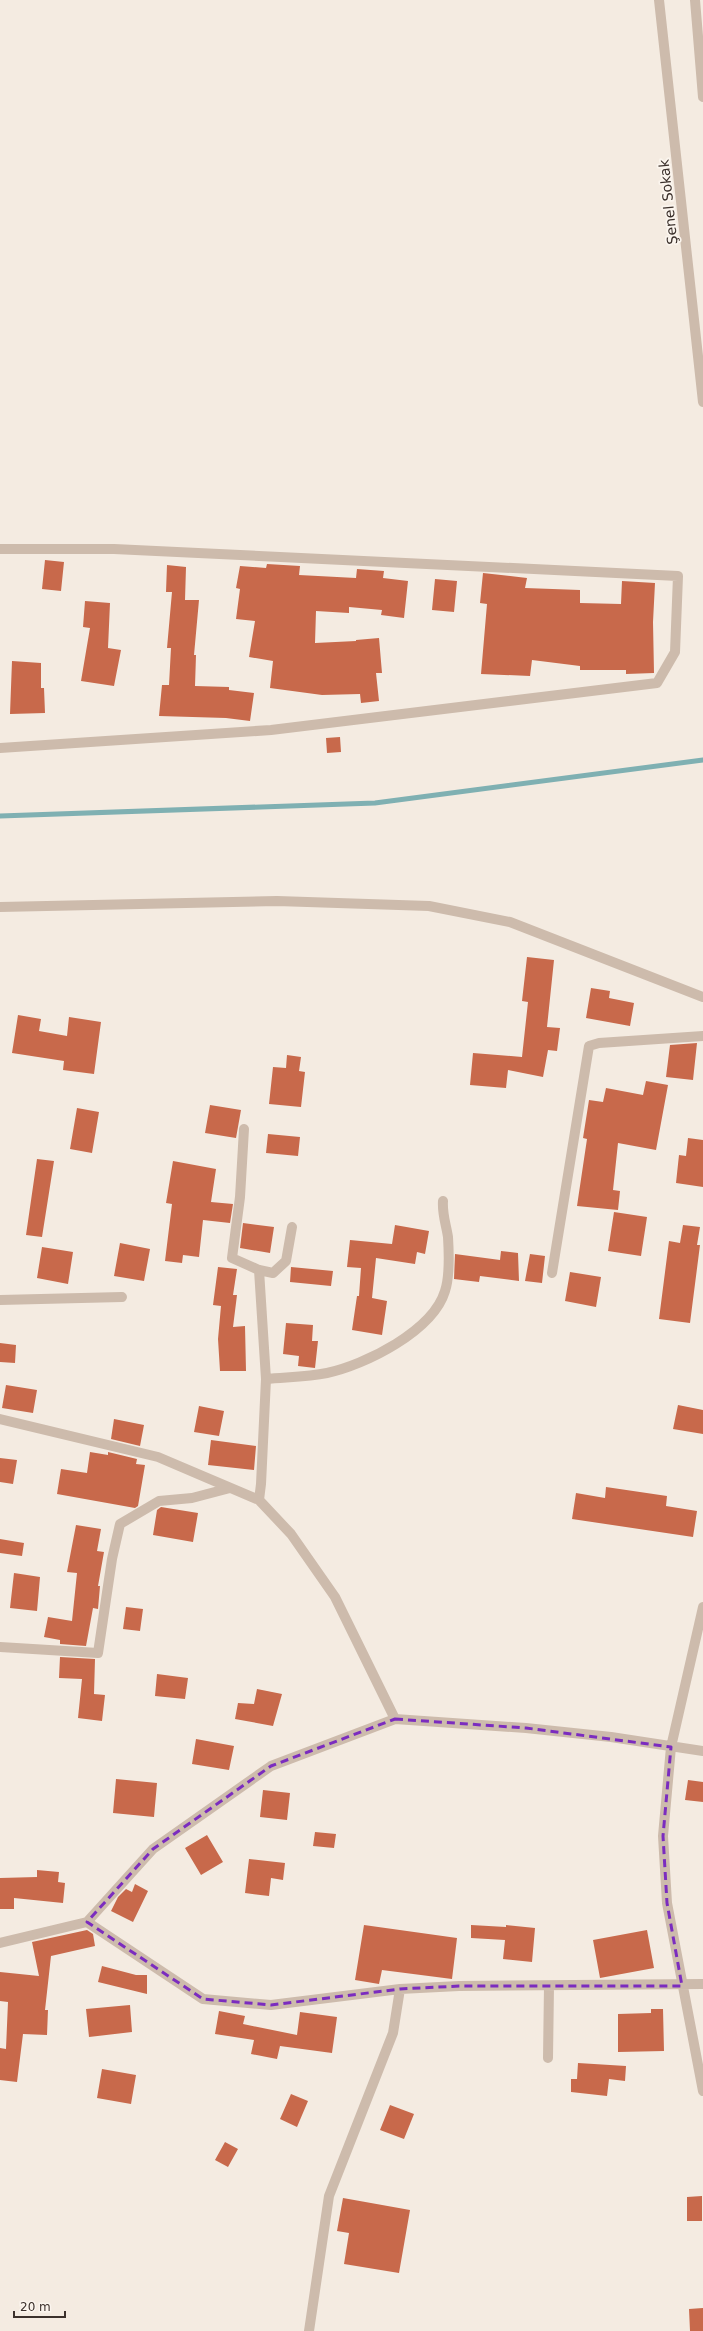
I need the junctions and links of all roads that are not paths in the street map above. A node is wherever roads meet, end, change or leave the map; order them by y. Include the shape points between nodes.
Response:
1 (659, 0) edge
2 (695, 0) edge
3 (703, 97) edge
4 (703, 402) edge
5 (0, 549) edge
6 (0, 748) edge
7 (0, 907) edge
8 (703, 997) edge
9 (703, 1036) edge
10 (244, 1129) dead end
11 (443, 1201) dead end
12 (292, 1227) dead end
13 (259, 1270) junction
14 (552, 1274) dead end
15 (122, 1297) dead end
16 (0, 1300) edge
17 (266, 1380) junction
18 (0, 1419) edge
19 (230, 1488) junction
20 (259, 1500) junction
21 (703, 1607) edge
22 (703, 1617) edge
23 (694, 1643) junction
24 (0, 1647) edge
25 (395, 1719) junction
26 (671, 1747) junction
27 (703, 1751) edge
28 (87, 1922) junction
29 (0, 1943) edge
30 (703, 1984) edge
31 (549, 1986) junction
32 (682, 1986) junction
33 (400, 1989) junction
34 (548, 2058) dead end
35 (703, 2091) edge
36 (309, 2331) edge

1 - 4 street, Şenel Sokak via 662,8
2 - 3 street
5 - 6 street via 114,549 678,576 675,652 657,683 271,730
7 - 8 street via 277,901 429,906 510,922
9 - 14 street via 599,1043 589,1046
10 - 13 street via 240,1197 232,1258
11 - 17 street via 442,1214 448,1236 448,1260 445,1291 434,1313 403,1338 372,1358 327,1373
12 - 13 street via 286,1262 273,1273
13 - 17 street
15 - 16 street
17 - 20 street
18 - 19 street via 158,1457
19 - 20 street
19 - 24 street via 192,1498 159,1501 120,1524 112,1558 98,1653
20 - 25 street via 291,1534 335,1597
21 - 23 street
22 - 23 street
23 - 26 street
25 - 26 street via 526,1728 611,1737
25 - 28 street via 270,1766 153,1850
26 - 27 street
26 - 32 street via 663,1836 666,1903
28 - 29 street
28 - 33 street via 203,1999 271,2005
30 - 32 street
31 - 32 street
31 - 33 street
31 - 34 street
32 - 35 street
33 - 36 street via 393,2033 329,2196

